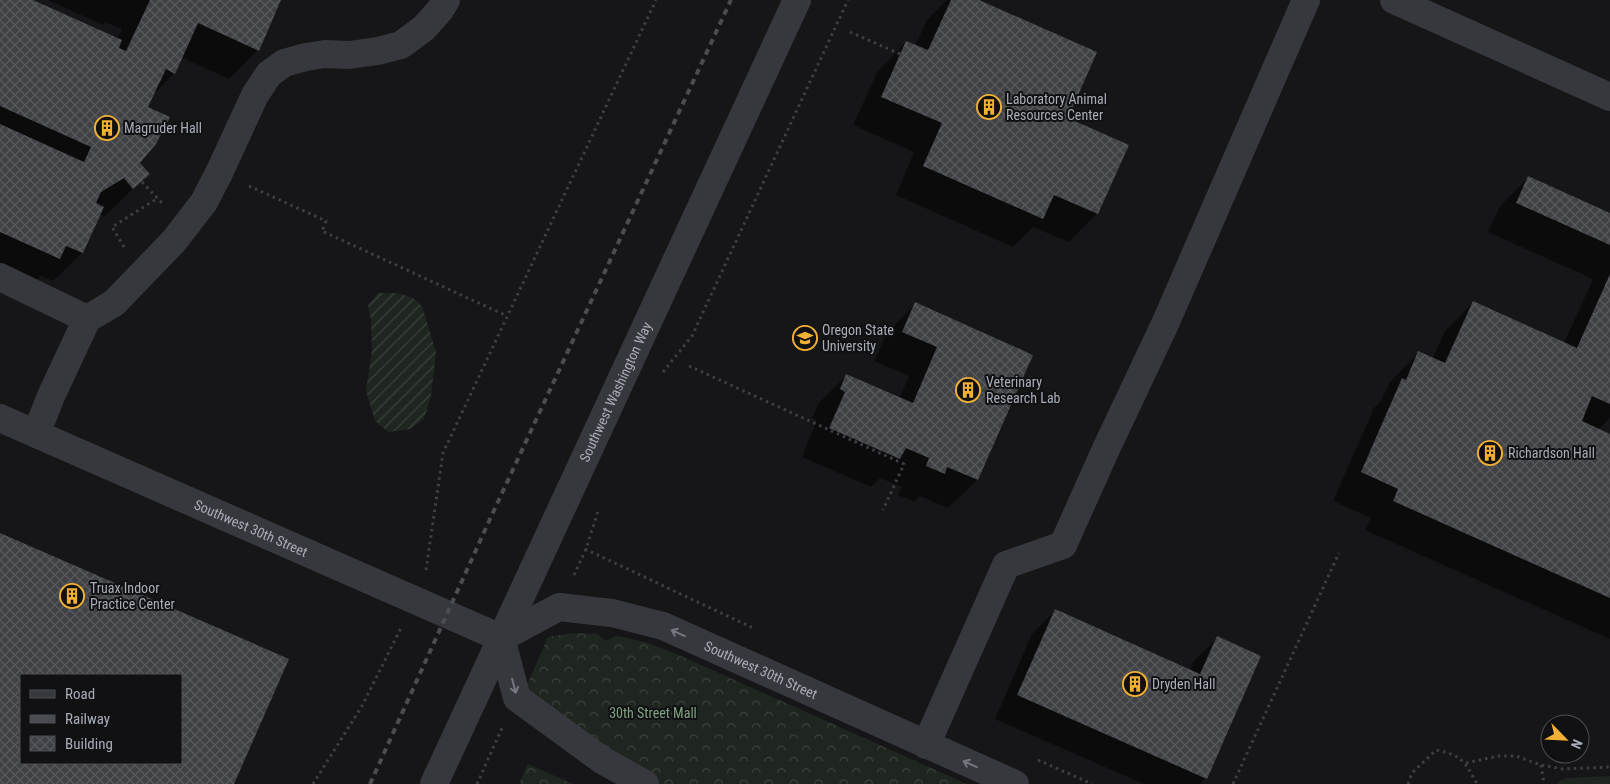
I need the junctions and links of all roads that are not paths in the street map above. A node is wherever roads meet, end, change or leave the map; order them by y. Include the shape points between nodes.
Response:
1 (446, 0) edge
2 (797, 0) edge
3 (1306, 0) edge
4 (1394, 0) edge
5 (1610, 97) edge
6 (0, 277) edge
7 (87, 319) junction
8 (0, 418) edge
9 (36, 434) junction
10 (501, 638) junction
11 (926, 745) junction
12 (434, 784) edge
13 (645, 784) edge
14 (1014, 784) edge

1 - 7 street via 424,28 401,45 378,52 306,56 284,63 269,74 255,95 204,202 174,241 114,303
2 - 10 street, Southwest Washington Way
3 - 11 street via 1165,324 1063,545 1006,564
4 - 5 street
6 - 7 street
7 - 9 street
8 - 9 street, Southwest 30th Street
9 - 10 street, Southwest 30th Street
11 -> 10 street, Southwest 30th Street via 663,626 612,613 559,607
10 - 12 street, Southwest Washington Way
10 -> 13 street via 517,698 602,760
14 -> 11 street, Southwest 30th Street

